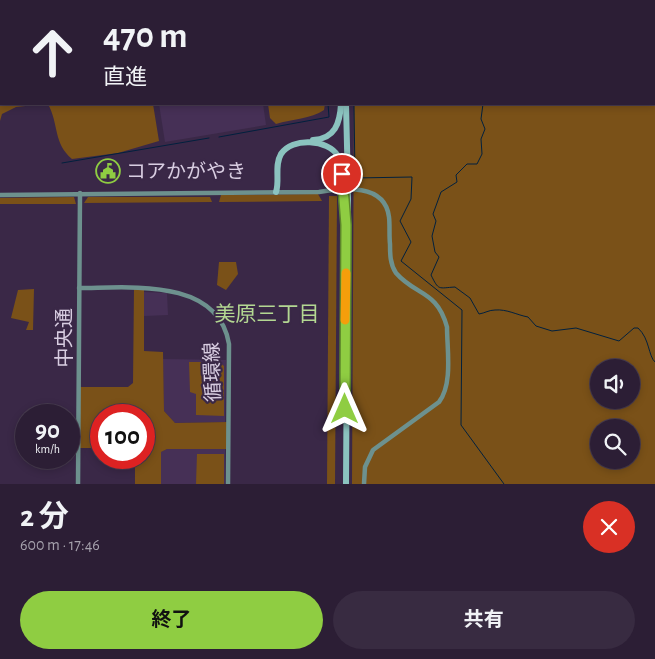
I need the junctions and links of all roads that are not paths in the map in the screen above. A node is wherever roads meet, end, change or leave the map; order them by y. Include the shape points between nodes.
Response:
1 (343, 105) edge
2 (343, 105) edge
3 (276, 190) junction
4 (346, 190) junction
5 (80, 193) junction
6 (0, 194) edge
7 (79, 288) junction
8 (78, 484) edge
9 (228, 484) edge
10 (345, 484) edge
11 (364, 484) edge

1 - 4 highway
2 - 3 highway via 338,124 327,138 298,141 283,148 276,161
3 - 4 highway via 280,157 289,146 321,144 335,151 341,162
3 - 5 street
3 - 11 street via 362,190 382,200 389,216 389,256 394,268 399,276 436,302 447,327 444,394 435,405 374,450 365,466
4 - 10 highway
4 - 10 highway
5 - 6 street
5 - 7 street, 中央通
7 - 8 street, 中央通
7 - 9 street, 循環線 via 168,289 192,298 220,320 229,344

